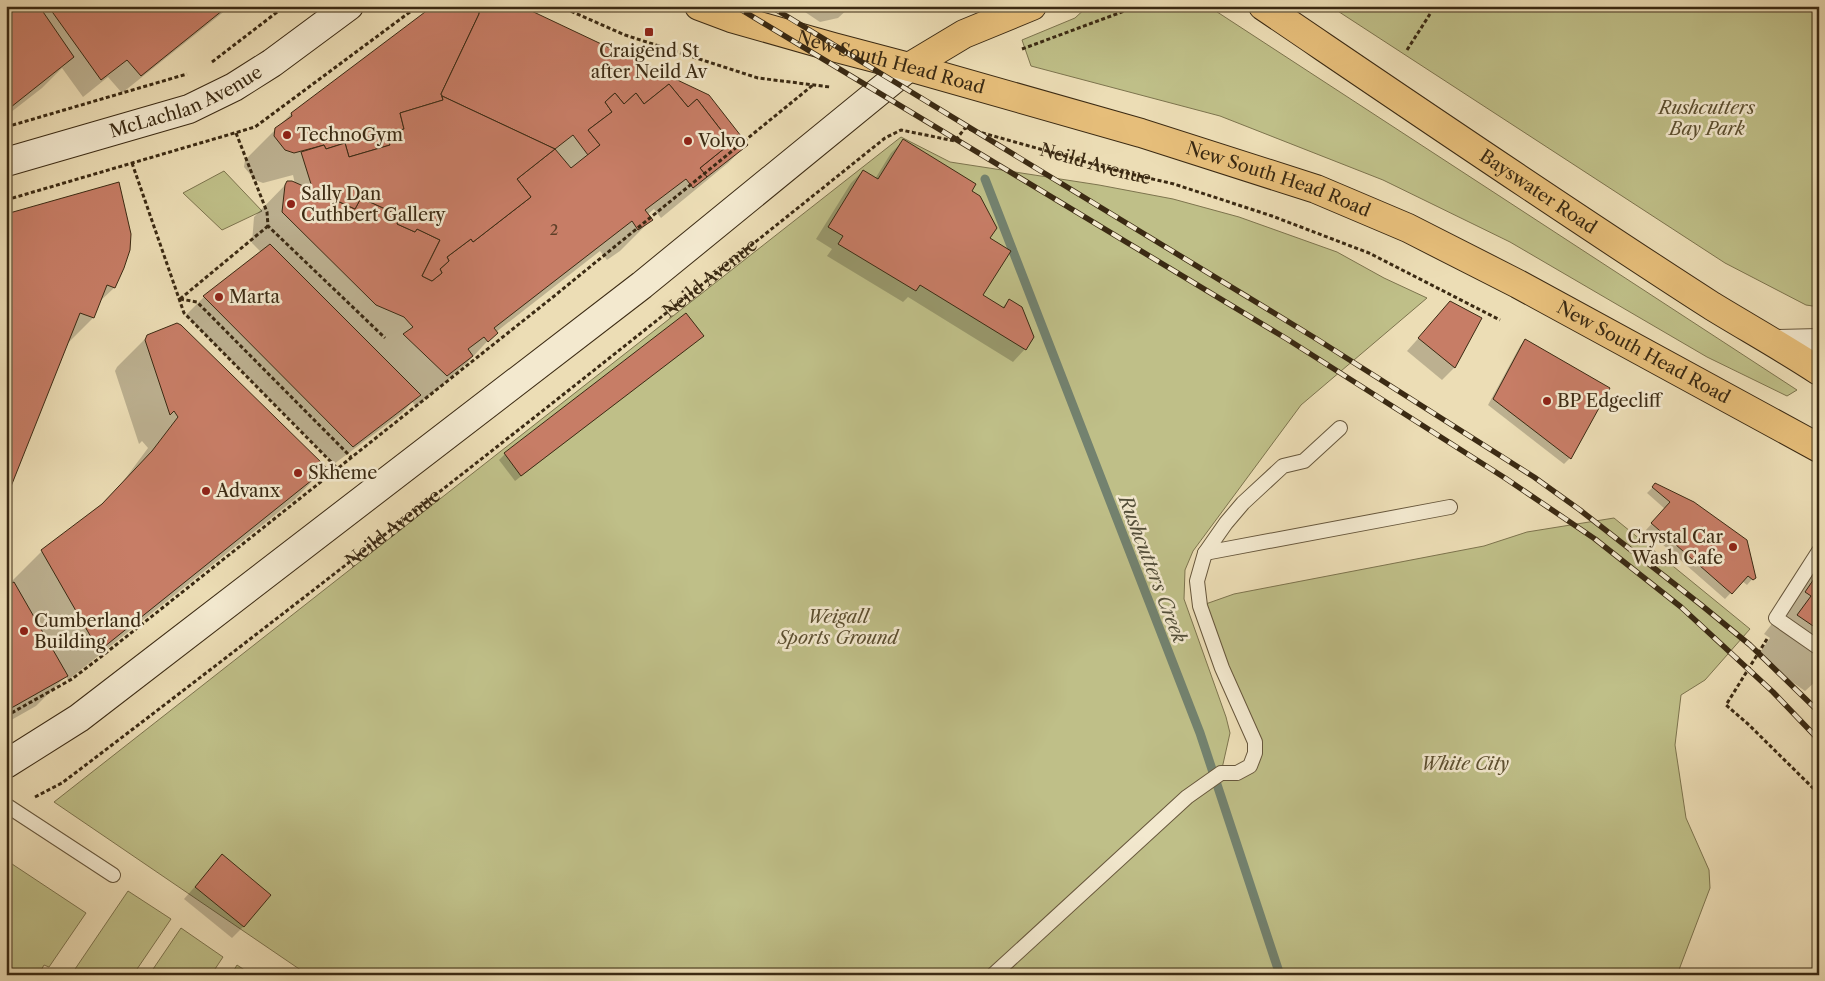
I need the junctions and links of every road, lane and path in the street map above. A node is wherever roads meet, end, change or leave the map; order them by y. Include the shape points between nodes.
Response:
1 (285, 6) edge
2 (348, 6) edge
3 (559, 6) edge
4 (699, 6) edge
5 (1032, 6) edge
6 (1138, 6) edge
7 (1263, 6) edge
8 (1430, 14) dead end
9 (1022, 50) dead end
10 (1407, 50) dead end
11 (210, 64) dead end
12 (909, 67) junction
13 (194, 72) dead end
14 (813, 85) junction
15 (830, 88) dead end
16 (6, 127) edge
17 (236, 133) dead end
18 (6, 162) edge
19 (132, 163) dead end
20 (268, 226) junction
21 (180, 299) junction
22 (1500, 320) dead end
23 (385, 338) dead end
24 (1819, 343) edge
25 (1778, 344) junction
26 (1819, 371) edge
27 (1340, 428) dead end
28 (1819, 448) edge
29 (351, 457) junction
30 (337, 468) junction
31 (1450, 507) dead end
32 (1819, 551) edge
33 (1206, 553) junction
34 (1778, 619) junction
35 (1819, 648) edge
36 (6, 716) edge
37 (6, 764) edge
38 (1819, 794) edge
39 (9, 807) edge
40 (113, 875) dead end
41 (993, 975) edge

1 - 11 path, McLachlan Avenue
2 - 18 main road, McLachlan Avenue via 272,63 234,87 188,108
3 - 14 path via 625,35 758,78
4 - 12 main road, New South Head Road via 731,18
5 - 12 main road via 964,34
6 - 9 path
7 - 25 main road, Bayswater Road via 1714,307
8 - 10 path
12 - 28 main road, New South Head Road via 1141,133 1316,189 1408,228 1518,284
12 - 37 main road via 642,285 79,718
13 - 16 path, McLachlan Avenue
14 - 15 path
14 - 29 path
17 - 20 path via 268,212
19 - 21 path
20 - 21 path
20 - 23 path
21 - 29 path via 197,302
21 - 30 path via 184,313
22 - 39 path, Neild Avenue via 1369,253 1272,216 1174,184 965,128 955,141 901,130 885,138 606,362 242,646 62,782
24 - 25 main road
25 - 26 main road, Bayswater Road
27 - 33 lane via 1304,461 1283,466 1264,483 1238,510
29 - 30 path
30 - 36 path via 72,679
31 - 33 lane
32 - 34 lane
33 - 41 lane via 1197,581 1200,606 1222,668 1255,742 1250,766 1237,773 1221,774 1187,797
34 - 35 lane
34 - 38 path via 1726,704
39 - 40 lane

